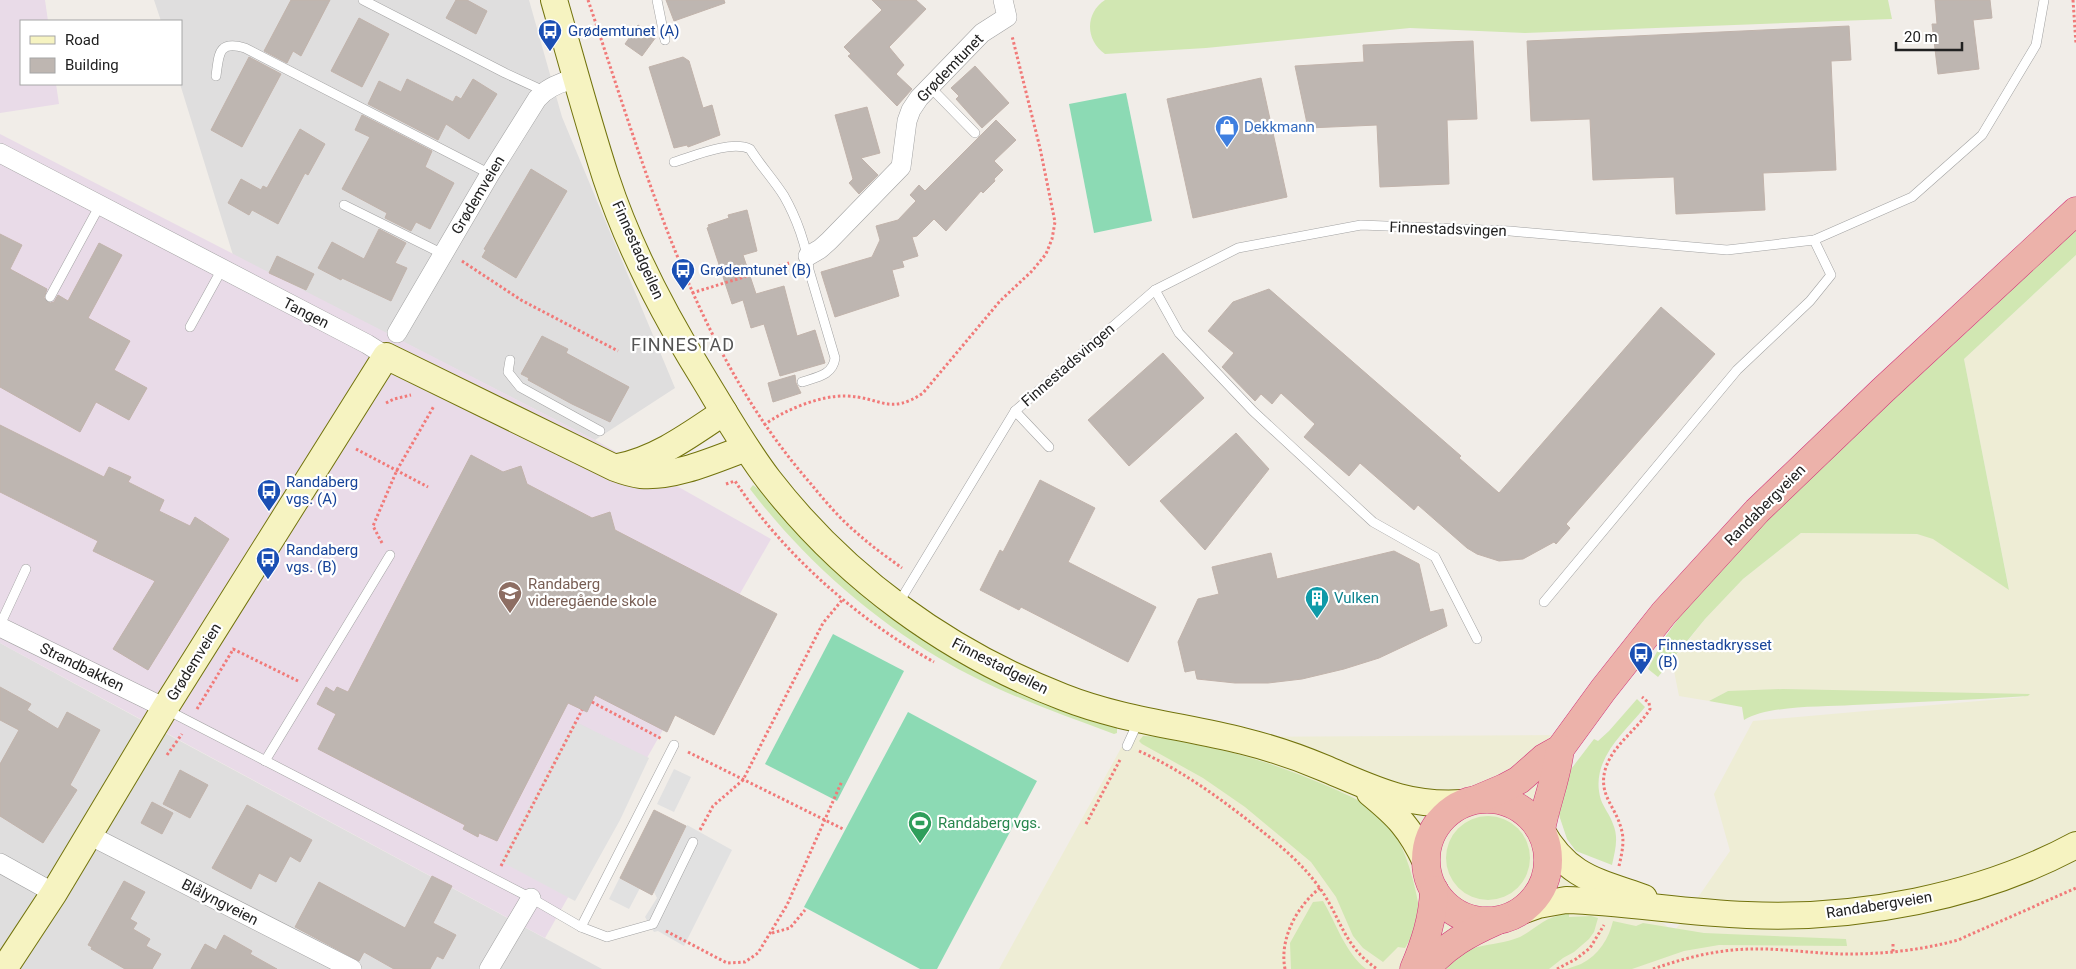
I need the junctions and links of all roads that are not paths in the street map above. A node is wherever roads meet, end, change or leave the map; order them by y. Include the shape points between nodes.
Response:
1 (363, 0) edge
2 (554, 0) edge
3 (656, 0) edge
4 (2044, 0) edge
5 (1005, 8) edge
6 (665, 40) dead end
7 (216, 76) dead end
8 (577, 77) junction
9 (930, 87) junction
10 (544, 91) junction
11 (975, 132) dead end
12 (0, 153) edge
13 (674, 162) dead end
14 (490, 174) junction
15 (2076, 197) edge
16 (100, 205) junction
17 (344, 205) dead end
18 (2076, 211) edge
19 (1814, 240) junction
20 (444, 252) junction
21 (808, 256) junction
22 (222, 269) junction
23 (1996, 284) junction
24 (1155, 290) junction
25 (50, 297) dead end
26 (190, 327) dead end
27 (392, 344) junction
28 (510, 360) dead end
29 (802, 382) dead end
30 (1015, 411) junction
31 (724, 412) junction
32 (600, 431) dead end
33 (1049, 447) dead end
34 (746, 448) junction
35 (615, 468) junction
36 (390, 555) road end
37 (26, 569) dead end
38 (1544, 602) dead end
39 (896, 606) junction
40 (0, 626) edge
41 (1478, 638) dead end
42 (165, 708) junction
43 (1139, 719) junction
44 (674, 745) road end
45 (1127, 746) road end
46 (1560, 749) junction
47 (266, 761) junction
48 (1362, 786) junction
49 (1471, 801) junction
50 (1541, 830) junction
51 (89, 835) junction
52 (693, 842) road end
53 (2076, 845) edge
54 (0, 862) edge
55 (1426, 862) junction
56 (1434, 890) junction
57 (54, 892) junction
58 (531, 898) junction
59 (1672, 908) junction
60 (1524, 910) junction
61 (1497, 921) junction
62 (581, 927) junction
63 (4, 969) edge
64 (352, 969) edge
65 (490, 969) edge
66 (1414, 969) edge
67 (1426, 969) edge

1 - 10 lane
2 - 8 main road, Finnestadgeilen
3 - 6 lane
4 - 19 lane, Finnestadsvingen via 2036,45 1982,135 1912,197
5 - 9 street, Grødemtunet
7 - 14 lane via 219,53 224,48 245,48
8 - 10 street
8 - 31 main road, Finnestadgeilen via 607,180 632,242 685,347
9 - 11 lane
9 - 21 street, Grødemtunet via 907,120 901,168 829,241
10 - 14 street, Grødemveien
12 - 16 street, Tangen
13 - 21 lane via 727,146 743,145 750,149 784,196
14 - 20 street, Grødemveien
15 - 23 highway, Randabergveien
16 - 22 street, Tangen
16 - 25 lane
17 - 20 lane
18 - 23 highway, Randabergveien
19 - 24 lane, Finnestadsvingen via 1727,250 1510,231 1361,225 1238,248
19 - 38 lane via 1830,275 1810,301 1737,370
20 - 27 street, Grødemveien
21 - 29 lane via 809,270 835,358 831,371
22 - 26 lane
22 - 27 street, Tangen
23 - 46 highway, Randabergveien via 1809,460 1715,556 1634,650
24 - 30 lane, Finnestadsvingen
24 - 41 lane via 1179,333 1253,411 1373,522 1435,557
27 - 35 main road, Tangen
27 - 42 main road, Grødemveien
28 - 32 lane via 508,372 520,387
30 - 33 lane
30 - 39 lane, Finnestadsvingen
31 - 34 main road, Finnestadgeilen
31 - 35 main road via 662,451
34 - 35 main road via 657,475
34 - 39 main road, Finnestadgeilen via 814,534
36 - 47 lane
37 - 40 lane
39 - 43 main road, Finnestadgeilen via 958,646 1032,684 1066,698
40 - 42 street, Strandbakken
42 - 47 lane
42 - 51 main road, Grødemveien
43 - 45 lane
43 - 48 main road, Finnestadgeilen via 1298,757
44 - 62 lane
46 - 49 highway, Randabergveien via 1519,780
46 - 50 highway, Randabergveien
47 - 58 lane
48 - 49 main road, Finnestadgeilen via 1425,803
48 - 55 main road, Finnestadgeilen via 1399,817 1416,840
49 - 50 highway via 1500,800 1521,808
49 - 55 highway via 1450,810 1440,820 1427,847
50 - 59 main road, Randabergveien via 1549,845 1569,867
50 - 60 highway via 1547,843 1548,873 1543,887
51 - 57 main road, Grødemveien
51 - 64 street, Blålyngveien
52 - 62 lane via 652,924 607,937
53 - 59 main road, Randabergveien via 1992,880 1914,902 1777,916
54 - 57 street
55 - 56 highway
56 - 61 highway via 1454,912 1475,920
56 - 66 highway via 1428,935
57 - 63 main road, Grødemveien
58 - 62 lane
58 - 65 street
59 - 60 main road, Randabergveien via 1566,900
60 - 61 highway
61 - 67 highway via 1455,941

